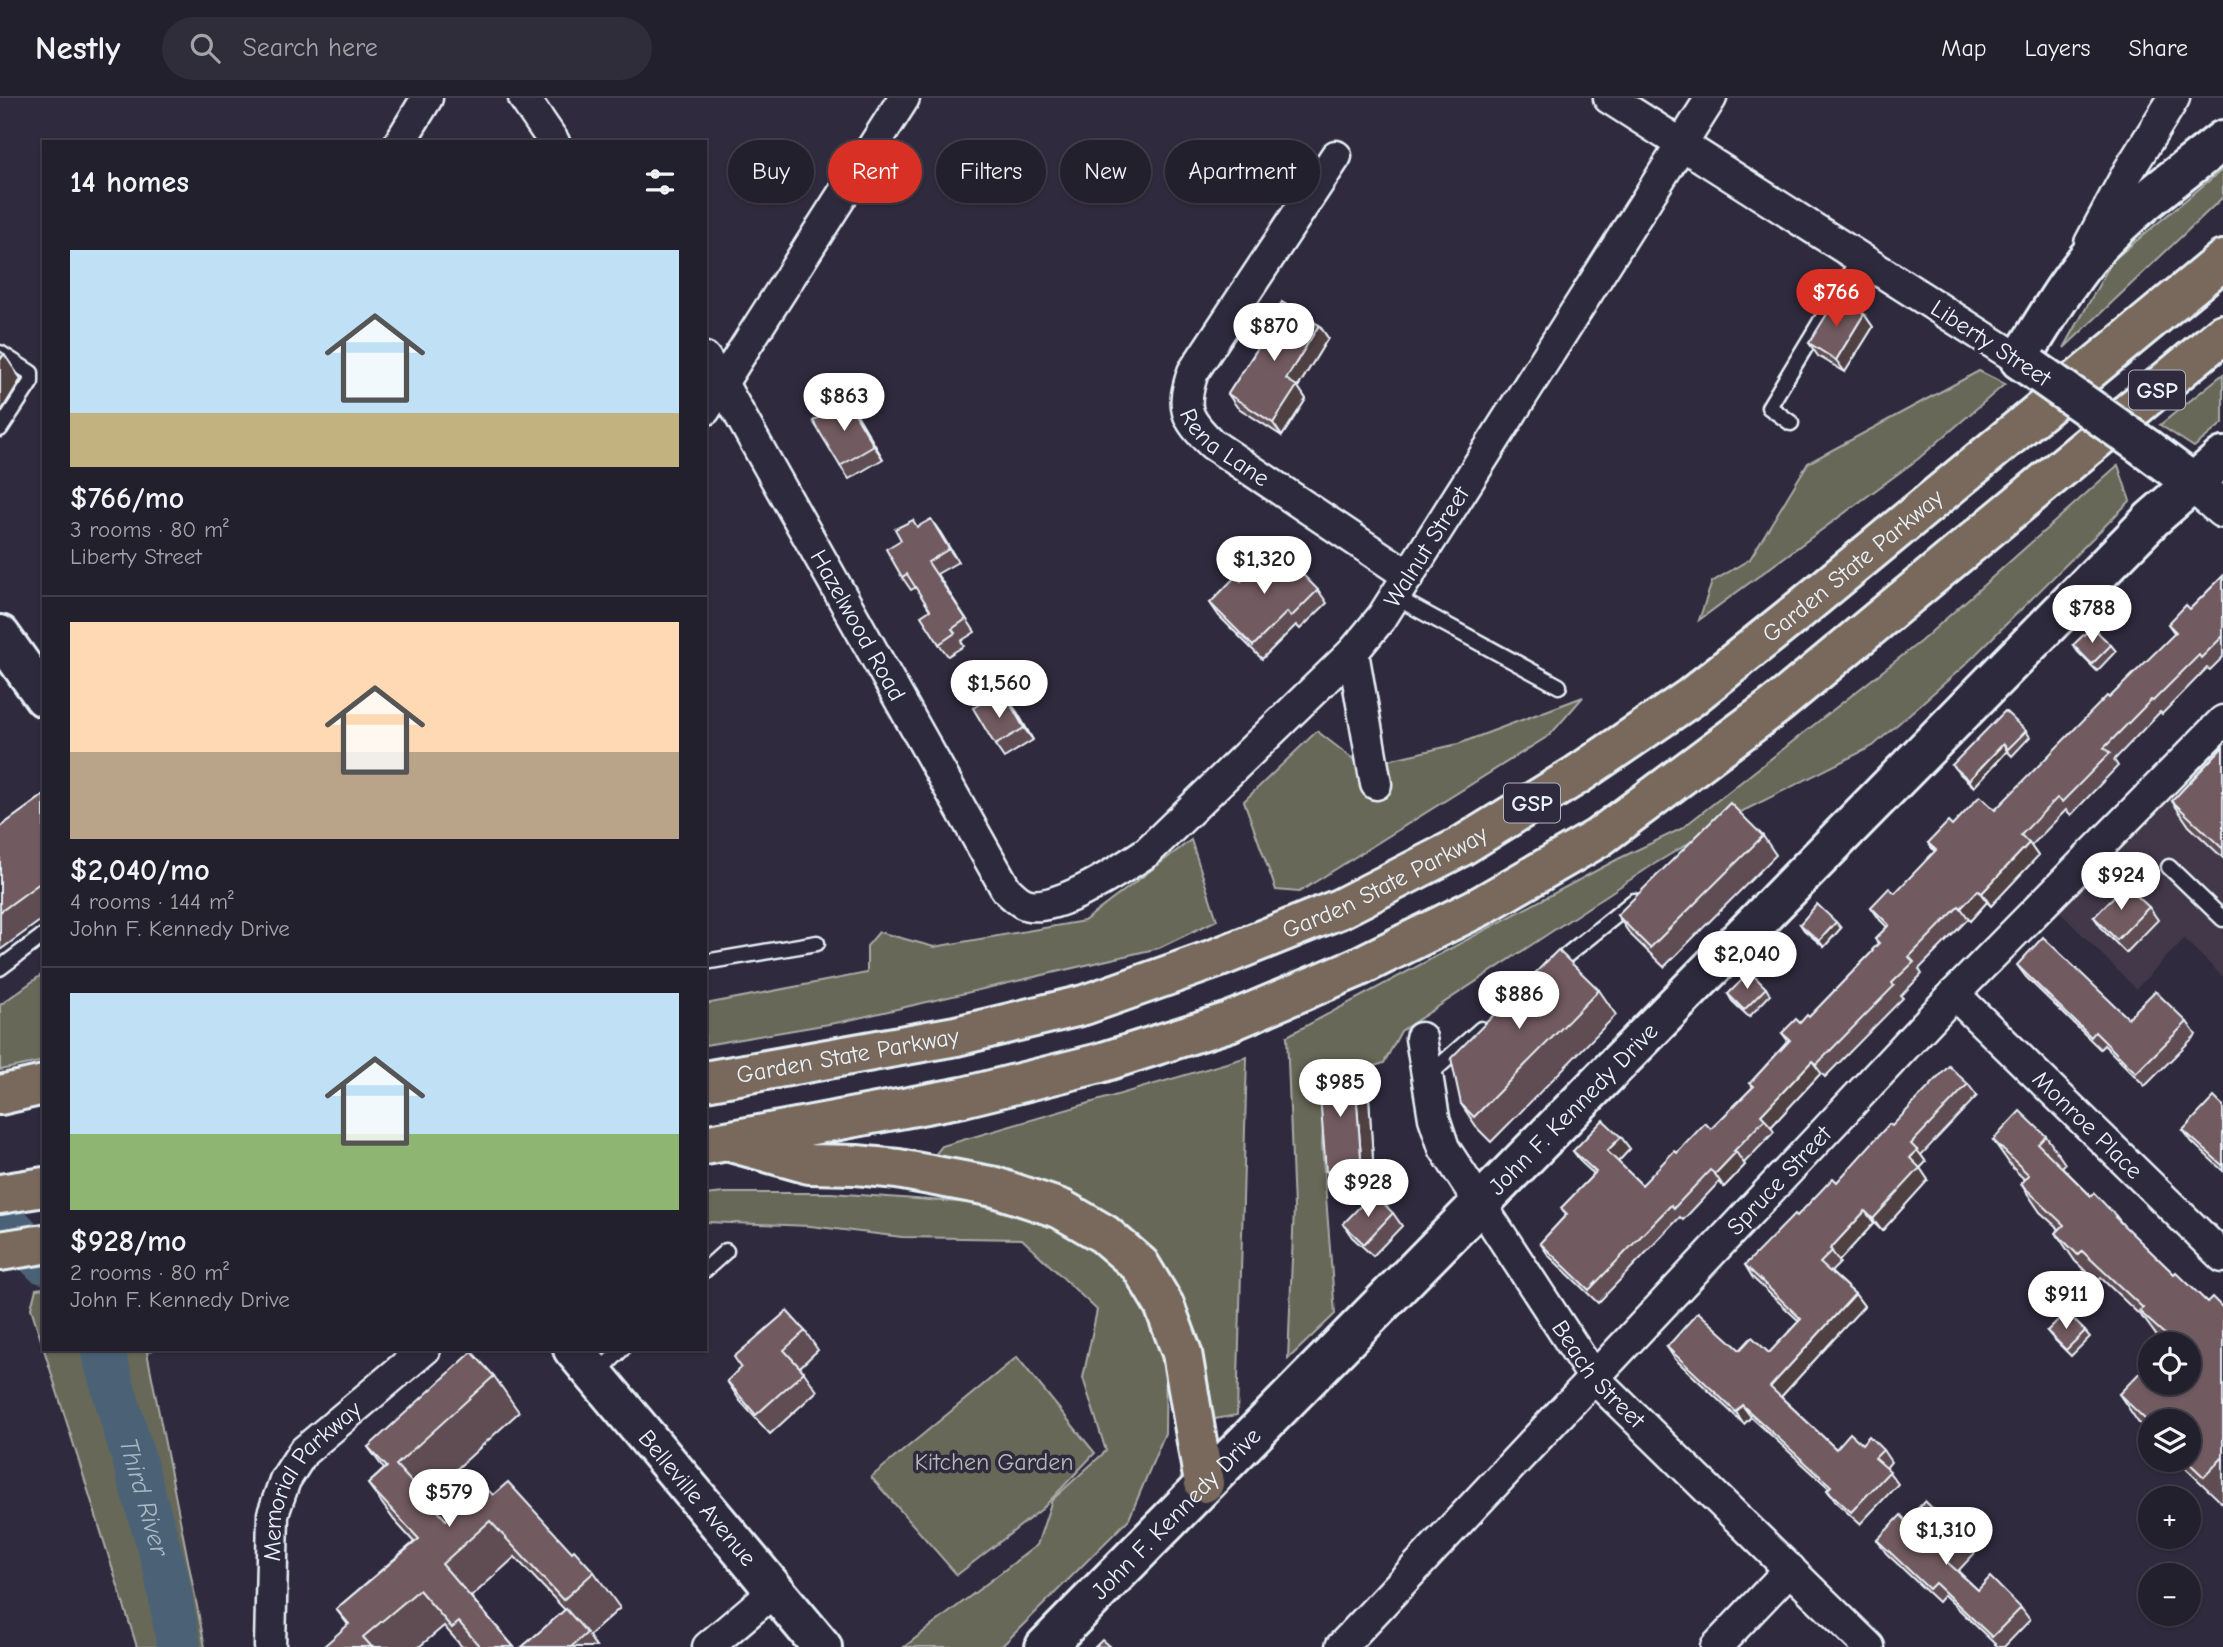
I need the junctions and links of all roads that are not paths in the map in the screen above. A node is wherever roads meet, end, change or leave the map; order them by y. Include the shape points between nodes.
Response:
1 (427, 98) edge
2 (524, 98) edge
3 (1609, 98) edge
4 (1711, 98) edge
5 (2174, 98) edge
6 (898, 108) edge
7 (401, 140) edge
8 (553, 140) edge
9 (2223, 140) edge
10 (1682, 145) junction
11 (1336, 156) dead end
12 (2223, 236) edge
13 (1859, 258) junction
14 (2223, 260) edge
15 (2070, 282) junction
16 (2223, 334) edge
17 (2223, 345) edge
18 (0, 353) edge
19 (707, 361) edge
20 (2026, 364) junction
21 (722, 383) junction
22 (2060, 396) junction
23 (707, 407) edge
24 (1791, 423) dead end
25 (0, 429) edge
26 (2090, 445) junction
27 (2223, 457) edge
28 (2193, 482) junction
29 (2223, 509) edge
30 (1402, 587) junction
31 (0, 635) edge
32 (1353, 652) junction
33 (1559, 686) dead end
34 (42, 694) edge
35 (2223, 720) edge
36 (1376, 783) dead end
37 (2169, 867) dead end
38 (1650, 888) edge
39 (1046, 906) joint
40 (2223, 919) edge
41 (42, 936) edge
42 (817, 943) dead end
43 (707, 962) edge
44 (0, 968) edge
45 (1546, 973) edge
46 (1954, 994) junction
47 (1493, 1019) edge
48 (1421, 1038) dead end
49 (1427, 1077) junction
50 (707, 1081) edge
51 (42, 1085) edge
52 (0, 1095) edge
53 (717, 1143) edge
54 (1480, 1204) junction
55 (42, 1244) edge
56 (0, 1251) edge
57 (726, 1251) dead end
58 (2223, 1257) edge
59 (707, 1268) edge
60 (423, 1351) edge
61 (617, 1351) edge
62 (584, 1363) edge
63 (1594, 1378) junction
64 (1204, 1483) junction
65 (1790, 1569) junction
66 (774, 1591) junction
67 (262, 1643) edge
68 (708, 1647) edge
69 (822, 1647) edge
70 (1045, 1647) edge
71 (1342, 1647) edge
72 (1716, 1647) edge
73 (1869, 1647) edge

1 - 7 street
2 - 8 street
3 - 10 street, Liberty Street
4 - 10 street, Walnut Street
5 - 15 street via 2128,172
6 - 21 street
9 - 15 main road via 2116,228
10 - 13 street, Liberty Street
10 - 30 street, Walnut Street
11 - 30 street, Rena Lane via 1193,372 1186,411 1212,444
12 - 22 highway
13 - 20 street, Liberty Street
13 - 24 lane via 1769,407
14 - 22 highway, Garden State Parkway / GSP
15 - 20 main road
16 - 26 highway, GSP
17 - 26 highway
18 - 25 lane via 31,373 31,382
19 - 21 street, Hazelwood Road
20 - 28 main road, Liberty Street, bridge
21 - 23 street
21 - 39 street, Hazelwood Road via 1006,889 1024,904
22 - 50 highway, Garden State Parkway / GSP via 1690,698 1460,847 1339,909 1084,1004 956,1036
26 - 53 highway, GSP via 1709,757 1598,838 1479,907 1356,968 1228,1022 1100,1063 963,1097
27 - 28 main road, John F. Kennedy Drive
28 - 29 street, Liberty Street
28 - 54 main road, John F. Kennedy Drive
30 - 32 street, Walnut Street
30 - 33 lane
31 - 34 main road
32 - 36 street
32 - 39 street, Walnut Street via 1147,852
35 - 46 street, Spruce Street
37 - 40 lane
38 - 45 lane
41 - 44 lane
42 - 43 lane
46 - 58 street, Monroe Place
46 - 63 street, Spruce Street
47 - 49 lane
48 - 49 street, Beach Street
49 - 54 street, Beach Street via 1444,1149
51 - 52 highway
53 - 64 highway via 809,1164 898,1169 995,1187 1061,1209 1104,1234 1140,1265 1164,1304 1182,1353
54 - 63 street, Beach Street
54 - 64 main road, John F. Kennedy Drive
55 - 56 highway
57 - 59 lane
60 - 67 street, Memorial Parkway via 303,1452 285,1480 273,1514
61 - 62 lane
62 - 66 main road, Belleville Avenue
63 - 65 street, Beach Street
63 - 71 street, Spruce Street
64 - 70 main road, John F. Kennedy Drive
65 - 72 street
65 - 73 street, Beach Street
66 - 68 street
66 - 69 main road, Belleville Avenue

